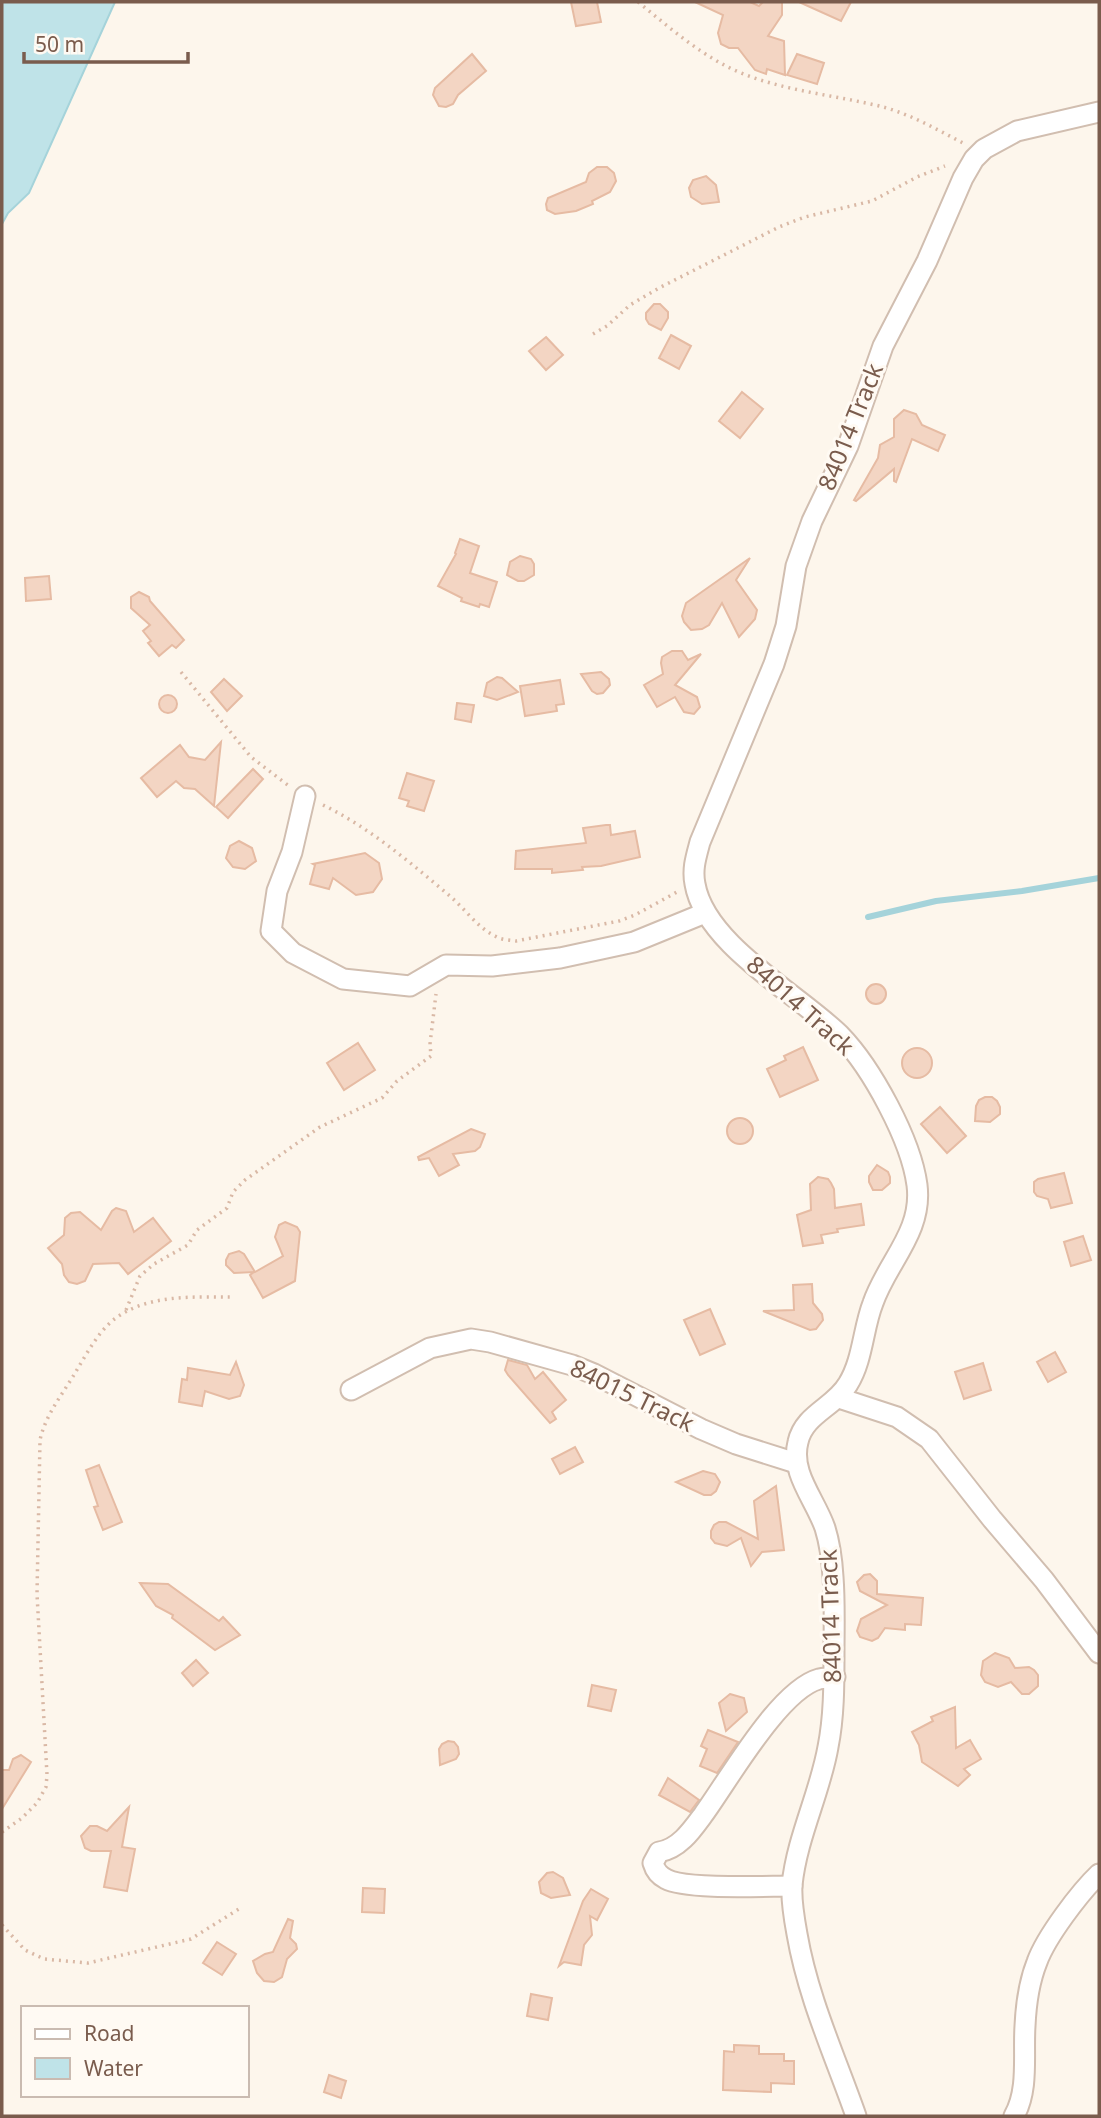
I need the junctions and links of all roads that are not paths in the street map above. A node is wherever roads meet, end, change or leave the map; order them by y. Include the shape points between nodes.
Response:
1 (1099, 112) edge
2 (305, 796) road end
3 (705, 913) junction
4 (351, 1390) dead end
5 (839, 1398) junction
6 (796, 1463) junction
7 (1099, 1653) edge
8 (835, 1678) junction
9 (1099, 1874) edge
10 (792, 1886) junction
11 (856, 2116) edge
12 (1014, 2116) edge

1 - 3 street, 84014 Track via 1017,131 977,156 963,178 883,345 848,446 808,530 781,643 700,842 694,882
2 - 3 street via 277,891 271,931 293,953 342,979 410,986 446,965 492,967 560,958 634,942
3 - 5 street, 84014 Track via 721,935 843,1038 881,1093 910,1159 917,1185 912,1230 878,1289 850,1381
4 - 6 street, 84015 Track via 430,1348 471,1339 490,1342 572,1365 701,1429
5 - 6 street, 84014 Track via 806,1424 796,1446
5 - 7 street via 897,1417 929,1439
6 - 8 street, 84014 Track via 831,1548
8 - 10 street, 84014 Track via 828,1748
8 - 10 street via 818,1679 778,1711 687,1836 659,1852 653,1863 656,1873 666,1880 686,1884
9 - 12 street via 1037,1960 1029,1989 1023,2088
10 - 11 street, 84014 Track via 793,1915 813,2003

